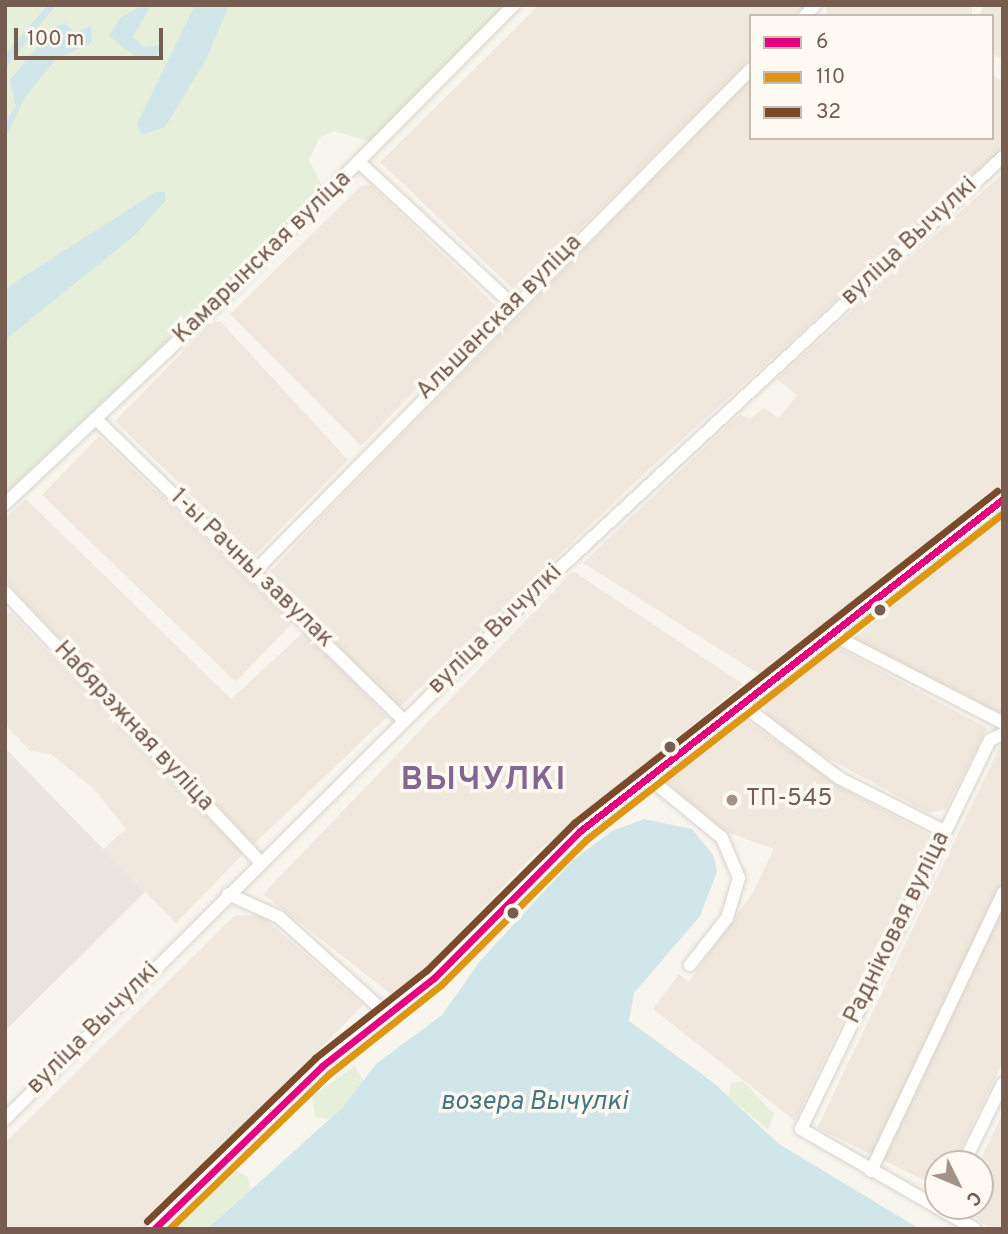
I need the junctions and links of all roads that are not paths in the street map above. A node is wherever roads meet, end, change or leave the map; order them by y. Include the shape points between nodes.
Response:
1 (514, 5) edge
2 (749, 71) edge
3 (1003, 157) edge
4 (360, 163) junction
5 (513, 305) junction
6 (97, 420) junction
7 (1003, 499) edge
8 (5, 504) edge
9 (254, 572) junction
10 (7, 599) edge
11 (829, 633) junction
12 (740, 703) junction
13 (403, 720) junction
14 (1003, 723) edge
15 (1003, 734) edge
16 (649, 778) junction
17 (944, 831) junction
18 (260, 862) junction
19 (1003, 893) edge
20 (228, 894) junction
21 (690, 965) dead end
22 (390, 1017) junction
23 (1003, 1083) edge
24 (5, 1119) edge
25 (970, 1150) edge
26 (871, 1171) junction
27 (924, 1199) edge
28 (154, 1229) edge

1 - 4 street, Камарынская вуліца
2 - 5 street, Альшанская вуліца
3 - 13 street, вуліца Вычулкі via 618,512
4 - 5 street
4 - 6 street, Камарынская вуліца
5 - 9 street, Альшанская вуліца
6 - 8 street, Камарынская вуліца
6 - 9 street, 1-ы Рачны завулак
7 - 11 street
9 - 13 street, 1-ы Рачны завулак
10 - 18 street, Набярэжная вуліца
11 - 12 street
11 - 14 street
12 - 16 street
12 - 17 street via 839,778
13 - 18 street, вуліца Вычулкі
15 - 17 street, Радніковая вуліца via 990,740
16 - 21 street via 722,838 739,878 727,918
16 - 22 street via 521,885
17 - 26 street, Радніковая вуліца via 801,1129
18 - 20 street, вуліца Вычулкі
19 - 26 street
20 - 22 street via 279,917
20 - 24 street, вуліца Вычулкі
22 - 28 street via 312,1075
23 - 25 street
26 - 27 street

